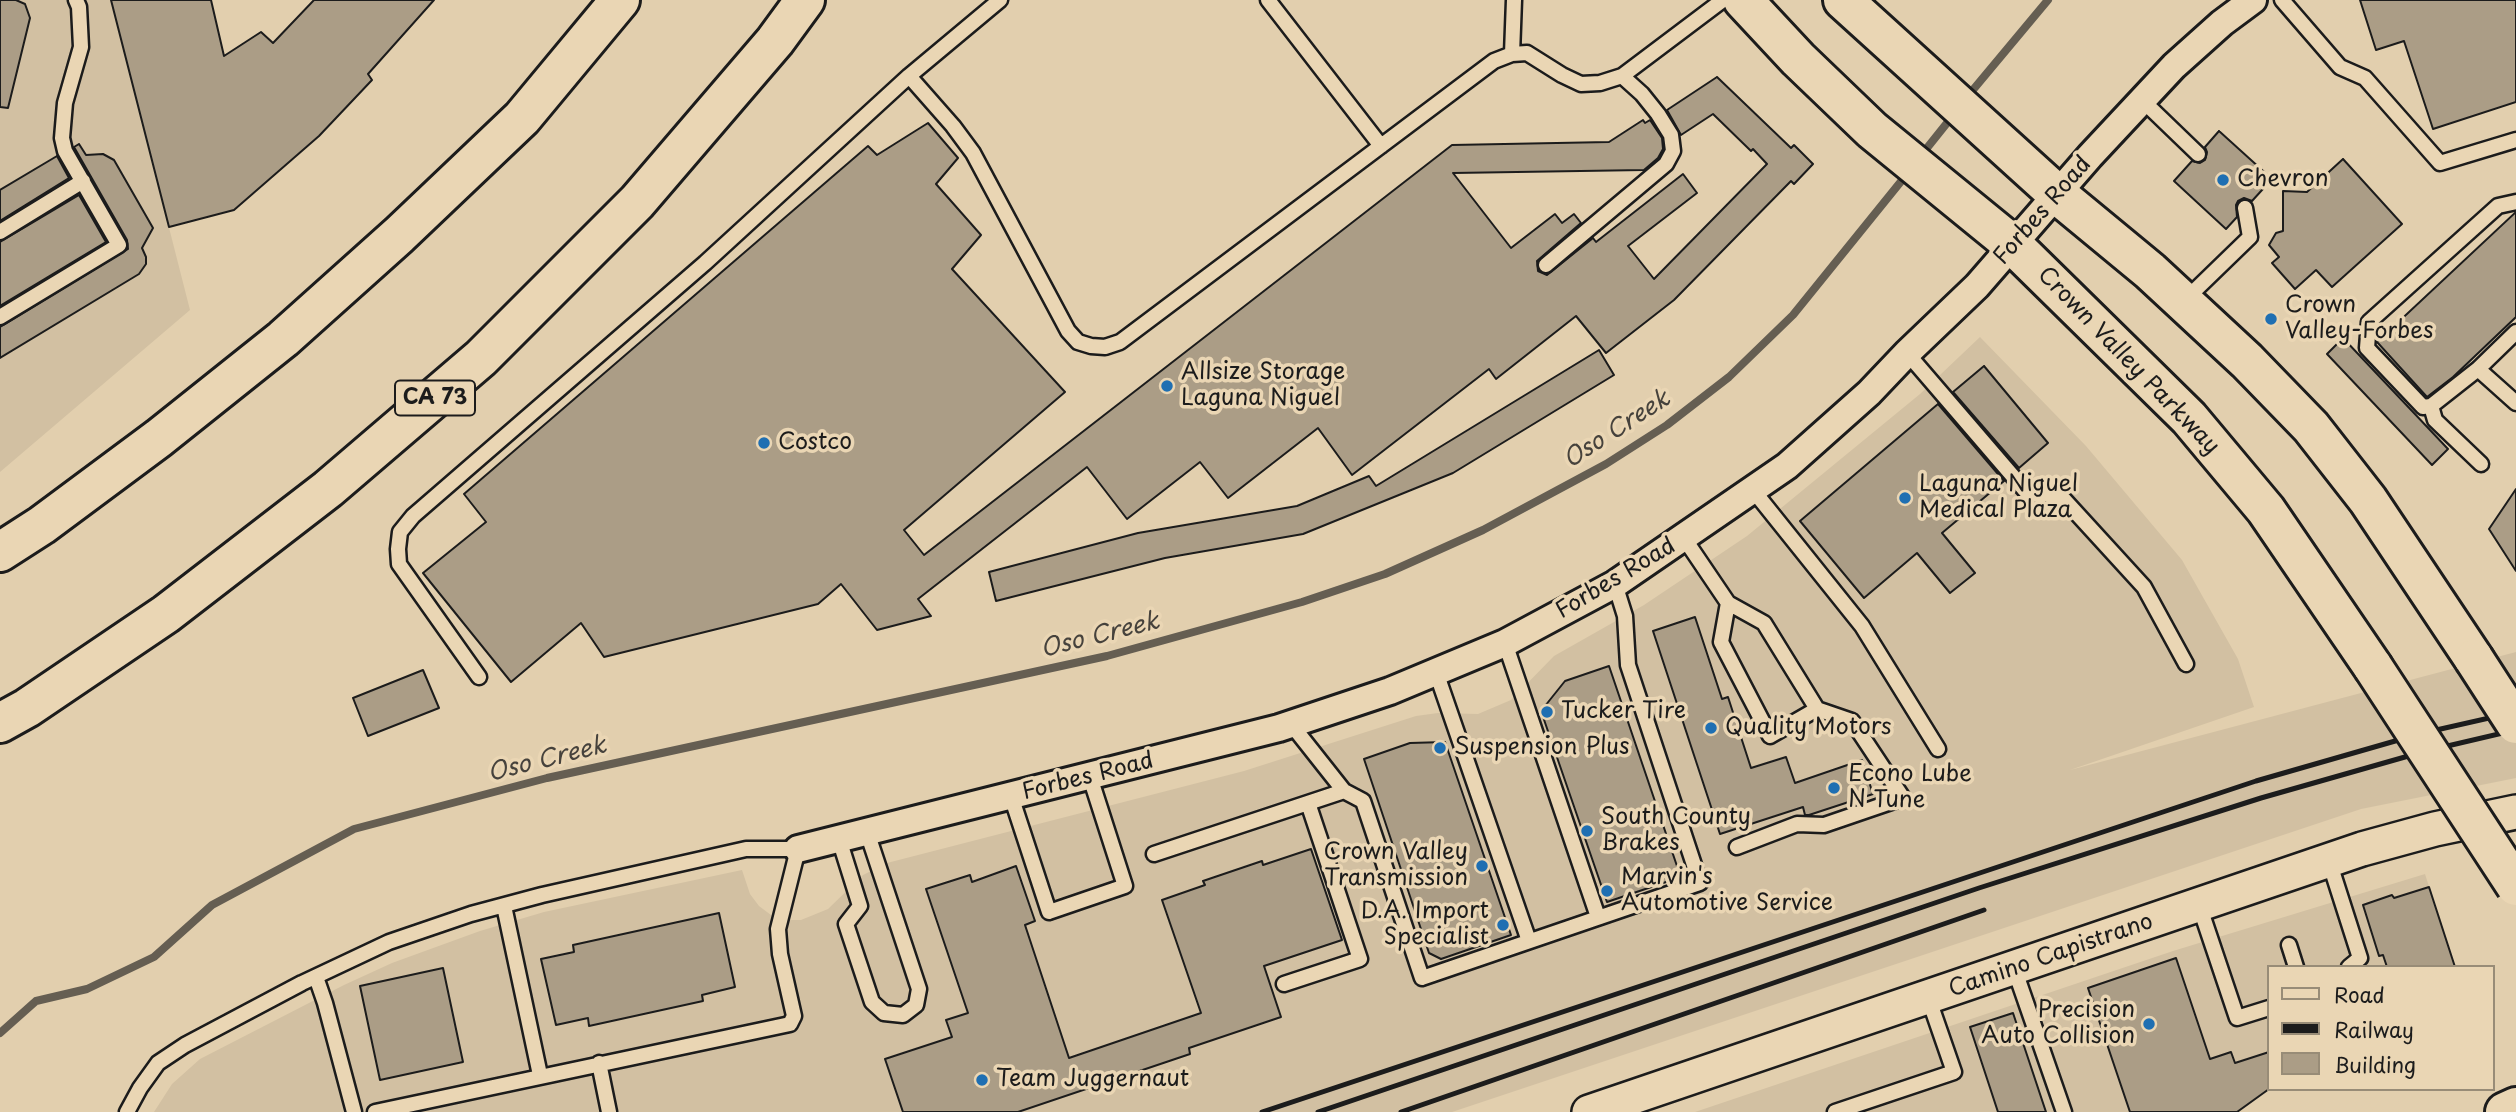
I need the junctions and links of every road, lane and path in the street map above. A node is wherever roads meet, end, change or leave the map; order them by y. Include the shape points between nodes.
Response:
1 (76, 0) edge
2 (620, 0) edge
3 (805, 0) edge
4 (1000, 0) edge
5 (1268, 0) edge
6 (1514, 0) edge
7 (1723, 0) edge
8 (1742, 0) edge
9 (1843, 0) edge
10 (2253, 0) edge
11 (2282, 0) edge
12 (1512, 54) junction
13 (909, 76) junction
14 (1622, 76) junction
15 (2142, 100) junction
16 (2516, 140) edge
17 (1381, 146) junction
18 (2198, 154) dead end
19 (83, 181) junction
20 (2058, 195) junction
21 (2516, 202) edge
22 (2245, 208) dead end
23 (0, 232) edge
24 (2013, 246) junction
25 (1546, 265) dead end
26 (2183, 302) junction
27 (0, 317) edge
28 (2516, 332) edge
29 (1907, 353) junction
30 (2477, 369) junction
31 (2516, 403) edge
32 (2431, 406) junction
33 (2481, 464) dead end
34 (1753, 490) junction
35 (1684, 538) junction
36 (0, 552) edge
37 (1615, 584) junction
38 (1728, 603) junction
39 (1505, 643) junction
40 (2186, 664) dead end
41 (1436, 672) junction
42 (479, 677) dead end
43 (1817, 709) junction
44 (0, 723) edge
45 (1291, 724) junction
46 (2516, 724) edge
47 (1938, 749) dead end
48 (1090, 777) junction
49 (1344, 791) junction
50 (1011, 796) junction
51 (1308, 803) junction
52 (2516, 812) edge
53 (867, 832) junction
54 (839, 839) junction
55 (1737, 847) dead end
56 (799, 849) junction
57 (1154, 854) dead end
58 (2329, 861) junction
59 (2516, 886) edge
60 (2199, 905) junction
61 (504, 906) junction
62 (1598, 917) junction
63 (1529, 941) junction
64 (2289, 945) dead end
65 (2295, 965) edge
66 (2351, 965) edge
67 (2014, 968) junction
68 (316, 977) junction
69 (1284, 985) dead end
70 (1928, 997) junction
71 (2268, 1008) edge
72 (599, 1063) junction
73 (540, 1075) junction
74 (2516, 1107) edge
75 (127, 1112) edge
76 (354, 1112) edge
77 (375, 1112) edge
78 (609, 1112) edge
79 (1589, 1112) edge
80 (1835, 1112) edge
81 (2064, 1112) edge
82 (2505, 1112) edge

1 - 19 lane via 82,47 62,125 65,151
2 - 36 main road via 522,118 283,339 159,438
3 - 44 main road, CA 73 via 637,202 481,358 328,489 166,614
4 - 13 lane
5 - 17 lane
6 - 12 lane
7 - 14 lane
8 - 24 main road, Crown Valley Parkway via 1872,130
9 - 20 main road
10 - 15 street, Forbes Road via 2174,66
11 - 16 lane via 2340,67 2365,78 2440,163
12 - 14 lane via 1527,53 1581,84
12 - 17 lane via 1494,61
13 - 17 lane via 973,153 1068,331 1078,342 1091,346 1120,342
13 - 42 lane via 400,532 399,564
14 - 25 lane via 1658,114 1671,135 1673,151 1666,164
15 - 18 lane
15 - 20 street, Forbes Road
19 - 23 lane
19 - 27 lane via 119,245
20 - 24 street, Forbes Road
20 - 26 main road
21 - 32 lane via 2498,206 2370,323 2367,348 2423,407
22 - 26 lane via 2250,237
24 - 29 street, Forbes Road
24 - 59 main road, Crown Valley Parkway, bridge via 2189,418 2266,510
26 - 46 main road, bridge via 2311,427 2368,500
28 - 30 lane
29 - 34 street, Forbes Road via 1787,466
29 - 40 lane via 2029,495 2059,494 2144,587
30 - 31 lane
30 - 32 lane
32 - 33 lane via 2435,420
34 - 35 street, Forbes Road
34 - 47 lane via 1862,626
35 - 37 street, Forbes Road
35 - 38 lane
37 - 39 street, Forbes Road
37 - 62 lane via 1625,616 1628,665 1700,883
38 - 43 lane via 1764,623
38 - 43 lane via 1721,642 1770,736
39 - 41 street, Forbes Road
39 - 62 lane
41 - 45 street, Forbes Road
41 - 63 lane
43 - 55 lane via 1852,720 1903,798 1824,825 1797,824
45 - 48 street, Forbes Road
45 - 49 lane
48 - 50 street, Forbes Road
48 - 50 lane via 1125,886 1049,912
49 - 51 lane
49 - 63 lane via 1363,802 1422,978
50 - 53 street, Forbes Road
51 - 57 lane
51 - 69 lane via 1360,959
52 - 58 street, Camino Capistrano
53 - 54 street, Forbes Road
53 - 54 lane via 919,989 916,1004 903,1015 884,1013 872,1002 846,925 860,906
54 - 56 street, Forbes Road
56 - 61 lane via 746,849
56 - 72 lane via 778,929 794,1016 790,1024
58 - 60 street, Camino Capistrano
58 - 66 lane via 2360,958
60 - 67 street, Camino Capistrano
60 - 71 lane via 2237,1018
61 - 68 lane via 389,942
61 - 73 lane
62 - 63 lane
64 - 65 lane
67 - 70 street, Camino Capistrano
67 - 81 lane
68 - 75 lane via 158,1063
68 - 76 lane
70 - 79 street, Camino Capistrano via 1655,1096
70 - 80 lane via 1954,1072
72 - 73 lane
72 - 78 lane
73 - 77 lane
74 - 82 main road

